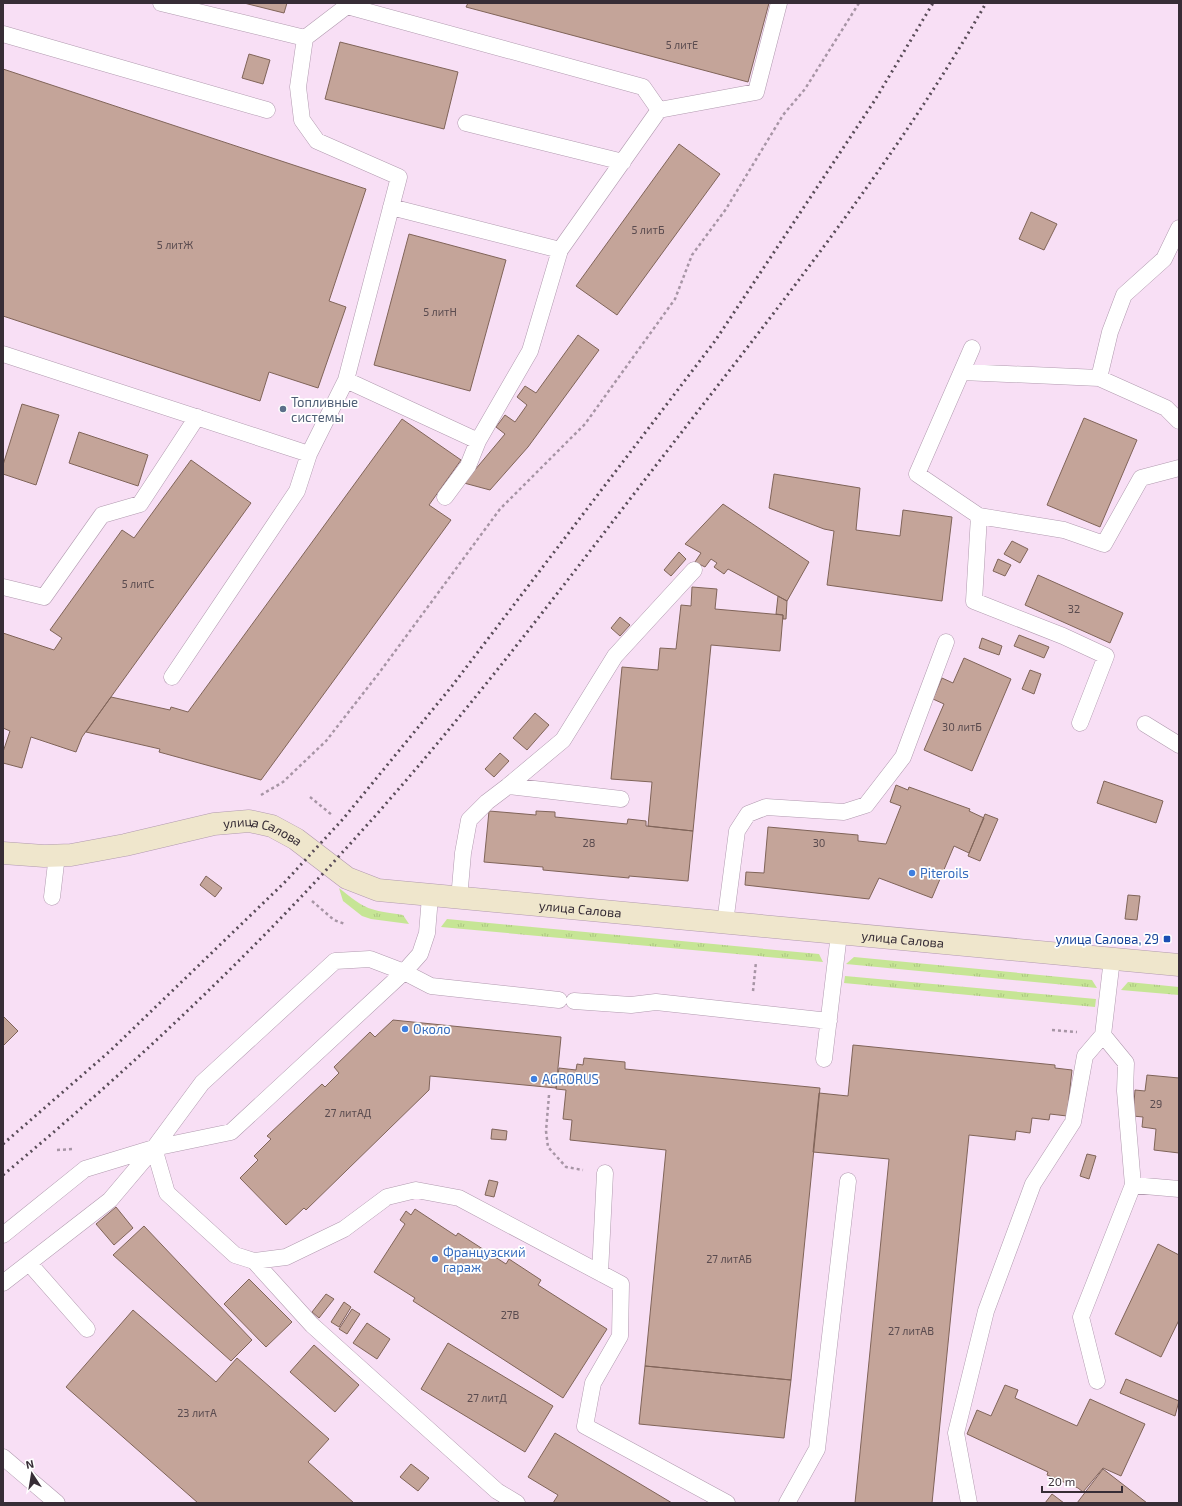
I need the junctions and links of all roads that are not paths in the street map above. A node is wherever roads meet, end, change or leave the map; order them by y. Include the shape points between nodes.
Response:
1 (161, 3) edge
2 (779, 3) edge
3 (348, 5) edge
4 (3, 34) edge
5 (305, 38) junction
6 (267, 110) dead end
7 (659, 110) junction
8 (466, 123) dead end
9 (623, 162) junction
10 (391, 207) junction
11 (1179, 228) edge
12 (560, 250) junction
13 (972, 348) dead end
14 (3, 354) edge
15 (962, 372) junction
16 (1099, 378) junction
17 (346, 380) junction
18 (197, 417) junction
19 (1179, 421) edge
20 (478, 441) junction
21 (309, 454) junction
22 (1179, 468) edge
23 (445, 497) dead end
24 (979, 516) junction
25 (694, 570) dead end
26 (3, 587) edge
27 (946, 642) dead end
28 (172, 677) dead end
29 (1080, 723) dead end
30 (1145, 724) dead end
31 (1179, 745) edge
32 (508, 786) junction
33 (621, 799) dead end
34 (3, 853) edge
35 (57, 855) junction
36 (430, 896) junction
37 (52, 897) dead end
38 (459, 899) junction
39 (725, 924) junction
40 (839, 934) junction
41 (1112, 959) junction
42 (1179, 965) edge
43 (404, 972) junction
44 (829, 1021) junction
45 (1103, 1035) junction
46 (824, 1059) dead end
47 (154, 1148) junction
48 (605, 1173) road end
49 (848, 1181) dead end
50 (1132, 1185) junction
51 (1179, 1189) edge
52 (3, 1235) edge
53 (254, 1261) junction
54 (29, 1263) junction
55 (600, 1273) junction
56 (3, 1283) edge
57 (87, 1329) dead end
58 (1097, 1381) dead end
59 (3, 1457) edge
60 (57, 1503) edge
61 (517, 1503) edge
62 (727, 1503) edge
63 (787, 1503) edge
64 (969, 1503) edge

1 - 5 lane
2 - 7 lane via 756,92
3 - 5 lane
3 - 7 lane via 643,87
4 - 6 lane
5 - 10 lane via 298,87 302,120 317,141 399,177
7 - 9 lane
8 - 9 lane
9 - 12 lane
10 - 12 lane
10 - 17 lane
11 - 16 lane via 1164,259 1124,295 1110,332
12 - 20 lane via 530,352
13 - 15 lane
14 - 18 lane
15 - 16 lane
15 - 24 lane via 917,474
16 - 19 lane via 1166,408
17 - 20 lane
17 - 21 lane
18 - 21 lane
18 - 26 lane via 140,504 102,515 44,597
20 - 23 lane via 468,466
21 - 28 lane via 297,492
22 - 24 lane via 1141,478 1104,544 1064,530
24 - 29 lane via 974,601 1064,636 1106,656
25 - 32 lane via 615,656 563,740
27 - 39 lane via 903,757 866,805 844,812 766,807 748,814 737,831
30 - 31 lane
32 - 33 lane
32 - 38 lane via 469,820
34 - 35 street, улица Салова
35 - 36 street, улица Салова via 125,846 214,824 250,821 272,826 296,839 347,878 378,890
35 - 37 lane
36 - 38 street, улица Салова
36 - 43 lane via 427,933 420,954
38 - 39 street, улица Салова
39 - 40 street, улица Салова
40 - 41 street, улица Салова
40 - 44 lane
41 - 42 street, улица Салова
41 - 45 lane
43 - 44 lane via 431,986 566,1001 631,1005 656,1002
43 - 47 lane via 231,1132
43 - 47 lane via 370,959 335,961 202,1083
44 - 46 lane
45 - 50 lane via 1126,1063 1125,1091
45 - 64 lane via 1084,1056 1074,1122 1033,1184 986,1311 956,1433
47 - 52 lane via 85,1169
47 - 53 lane via 167,1193 235,1254
47 - 54 lane via 110,1200
48 - 55 lane
49 - 63 lane via 817,1449
50 - 51 lane
50 - 58 lane via 1081,1317
53 - 55 lane via 286,1257 344,1229 387,1197 416,1190 460,1198
53 - 61 lane via 312,1325 497,1491
54 - 56 lane
54 - 57 lane
55 - 62 lane via 620,1284 620,1336 593,1383 585,1426
59 - 60 lane

